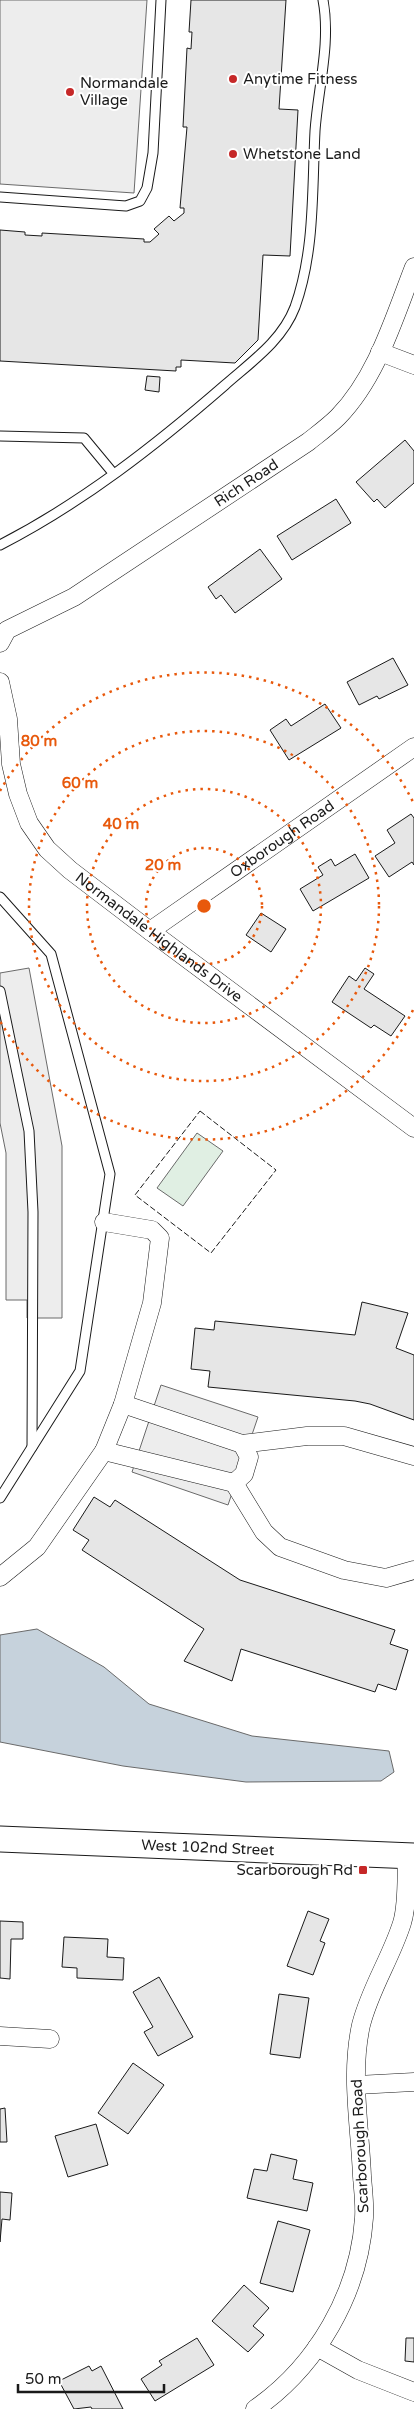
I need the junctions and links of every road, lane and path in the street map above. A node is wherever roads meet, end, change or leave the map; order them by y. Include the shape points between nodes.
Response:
1 (161, 0) edge
2 (323, 0) edge
3 (0, 197) edge
4 (414, 267) edge
5 (380, 352) junction
6 (414, 365) edge
7 (0, 436) edge
8 (113, 473) junction
9 (0, 545) edge
10 (3, 637) edge
11 (0, 682) edge
12 (414, 747) edge
13 (0, 897) edge
14 (150, 931) junction
15 (0, 991) edge
16 (414, 1128) edge
17 (104, 1222) junction
18 (123, 1404) junction
19 (242, 1444) junction
20 (32, 1447) junction
21 (104, 1452) junction
22 (414, 1456) edge
23 (234, 1483) junction
24 (0, 1498) edge
25 (414, 1570) edge
26 (0, 1577) edge
27 (0, 1839) edge
28 (411, 1856) edge
29 (0, 2036) edge
30 (50, 2039) dead end
31 (414, 2082) edge
32 (357, 2086) junction
33 (318, 2347) junction
34 (414, 2392) edge
35 (255, 2409) edge

1 - 3 lane via 153,153 148,188 140,201 126,206
2 - 8 lane via 327,21 315,129 309,255 294,308 276,340 168,434
4 - 5 street, Rich Road
5 - 6 street
5 - 10 street, Rich Road via 363,386 338,417 308,442 82,592
7 - 8 lane via 84,438
8 - 9 lane via 66,507
11 - 14 street, Normandale Highlands Drive via 8,719 11,764 29,823 59,860
12 - 14 street, Oxborough Road
13 - 17 lane via 51,954 110,1174
14 - 16 street, Normandale Highlands Drive
15 - 20 lane via 28,1131 33,1212
17 - 18 street via 152,1230 160,1238 152,1303
17 - 20 lane via 80,1371
18 - 19 street
18 - 21 street
19 - 22 street via 307,1436 344,1436
19 - 23 street via 249,1457 244,1474
20 - 24 lane
21 - 23 street
21 - 26 street via 37,1548
23 - 25 street via 264,1532 280,1547 344,1570 386,1578
27 - 28 street, West 102nd Street
28 - 32 street, Scarborough Road via 402,1922 374,1986 361,2026
29 - 30 street
31 - 32 street
32 - 33 street, Scarborough Road via 364,2218 344,2301
33 - 34 street via 358,2370
33 - 35 street, Scarborough Road via 297,2374

